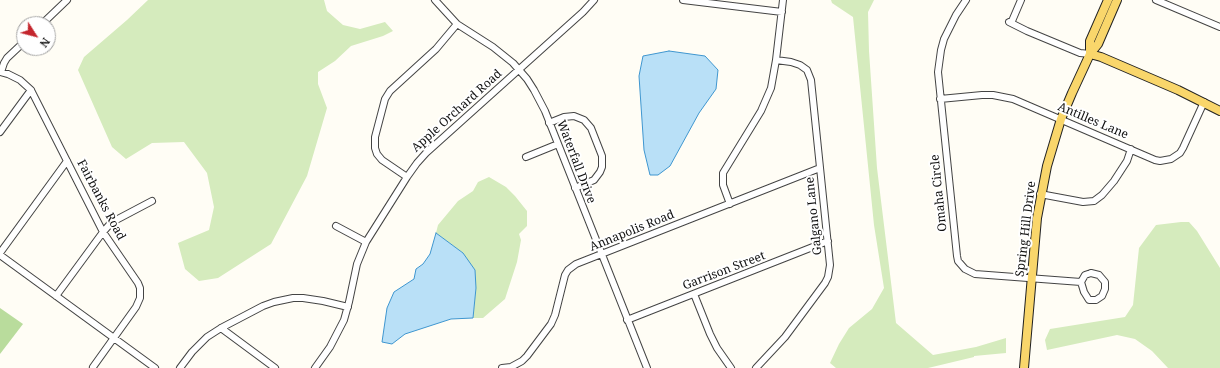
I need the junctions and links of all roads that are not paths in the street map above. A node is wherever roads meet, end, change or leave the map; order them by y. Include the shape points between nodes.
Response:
1 (67, 0) edge
2 (435, 0) edge
3 (594, 0) edge
4 (683, 0) edge
5 (784, 0) edge
6 (966, 0) edge
7 (1021, 0) edge
8 (1108, 0) edge
9 (1117, 0) edge
10 (1156, 0) edge
11 (782, 12) junction
12 (50, 16) edge
13 (457, 24) junction
14 (1220, 28) edge
15 (16, 50) edge
16 (1090, 54) junction
17 (776, 60) junction
18 (519, 70) junction
19 (0, 72) edge
20 (31, 90) junction
21 (940, 99) junction
22 (1204, 102) junction
23 (1220, 111) edge
24 (1062, 120) junction
25 (549, 123) junction
26 (0, 132) edge
27 (558, 144) junction
28 (1131, 149) junction
29 (526, 157) dead end
30 (67, 161) junction
31 (820, 168) junction
32 (407, 176) junction
33 (575, 188) junction
34 (1040, 194) junction
35 (152, 201) dead end
36 (730, 204) junction
37 (336, 226) dead end
38 (103, 232) junction
39 (828, 241) junction
40 (366, 242) junction
41 (0, 254) edge
42 (601, 254) junction
43 (1031, 278) junction
44 (1081, 282) junction
45 (694, 294) junction
46 (56, 296) junction
47 (348, 307) junction
48 (627, 320) junction
49 (221, 328) junction
50 (114, 338) junction
51 (93, 367) dead end
52 (155, 368) edge
53 (180, 368) edge
54 (275, 368) edge
55 (315, 368) edge
56 (502, 368) edge
57 (647, 368) edge
58 (731, 368) edge
59 (756, 368) edge
60 (1024, 368) edge

1 - 12 street
2 - 13 street, Waterfall Drive
3 - 18 street, Apple Orchard Road
4 - 11 street
5 - 11 street
6 - 21 street, Omaha Circle via 940,50
7 - 16 street via 1012,21 1009,22 1080,53
8 - 16 main road, Spring Hill Drive via 1090,42
9 - 16 main road, Spring Hill Drive via 1098,44
10 - 14 street
11 - 17 street
13 - 18 street, Waterfall Drive via 503,54
13 - 32 street via 436,49 390,91 385,99 375,148 382,160
15 - 19 street via 7,58
16 - 22 main road
16 - 24 main road, Spring Hill Drive
17 - 31 street, Galgano Lane via 797,63 809,74
17 - 36 street via 766,100 723,173 723,185
18 - 25 street, Waterfall Drive via 534,90
18 - 32 street, Apple Orchard Road via 426,153
19 - 20 street, Fairbanks Road via 20,80
20 - 26 street
20 - 30 street, Fairbanks Road
21 - 24 street, Antilles Lane via 982,95 1004,97
21 - 43 street, Omaha Circle via 958,261 965,269 975,274
22 - 23 main road
22 - 28 street, Antilles Lane via 1183,148 1175,157 1155,160
24 - 28 street, Antilles Lane
24 - 34 main road, Spring Hill Drive
25 - 27 street, Waterfall Drive
25 - 33 street via 574,116 584,120 591,128 602,156 602,167 594,180
27 - 29 street
27 - 33 street, Waterfall Drive
28 - 34 street via 1127,161 1114,181 1094,201 1083,202
30 - 38 street, Fairbanks Road
30 - 41 street
31 - 36 street, Annapolis Road
31 - 39 street, Galgano Lane
32 - 40 street, Apple Orchard Road
33 - 42 street, Waterfall Drive
34 - 43 main road, Spring Hill Drive
35 - 38 street via 116,220
36 - 42 street, Annapolis Road
37 - 40 street
38 - 46 street
38 - 50 street, Fairbanks Road via 138,283 141,293 139,302
39 - 45 street, Garrison Street
39 - 59 street, Galgano Lane via 830,271 825,283 785,337
40 - 47 street, Apple Orchard Road via 357,264
41 - 46 street
42 - 48 street, Waterfall Drive
42 - 56 street, Annapolis Road via 568,270 551,324 522,361
43 - 44 street, Omaha Circle
43 - 60 main road, Spring Hill Drive
44 - 44 street via 1085,275 1099,275 1105,282 1102,296 1096,300 1089,300
45 - 48 street, Garrison Street
45 - 58 street via 714,341
46 - 50 street
47 - 49 street via 313,299 284,300 263,306
47 - 55 street, Apple Orchard Road via 338,334
48 - 57 street, Waterfall Drive
49 - 53 street via 200,343
49 - 54 street
50 - 51 street, Fairbanks Road
50 - 52 street

